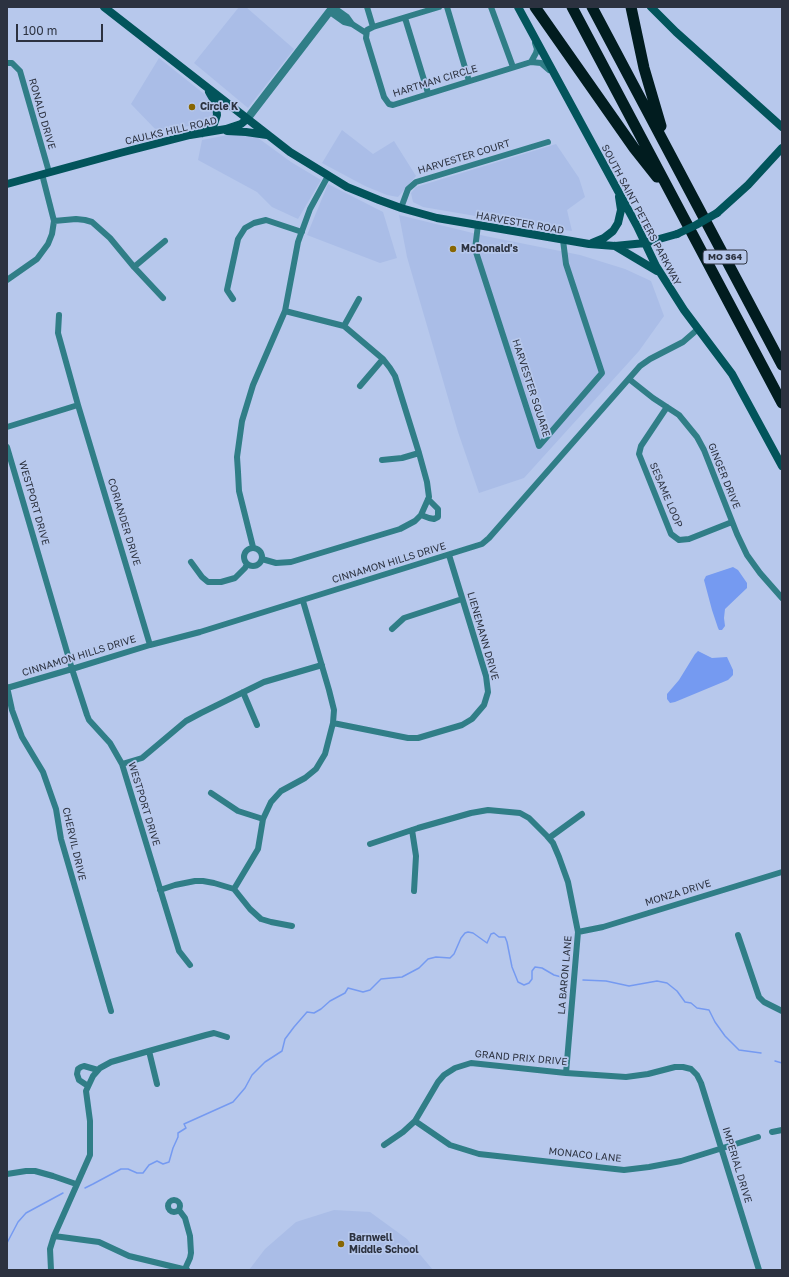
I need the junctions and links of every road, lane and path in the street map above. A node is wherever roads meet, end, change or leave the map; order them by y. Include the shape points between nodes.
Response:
1 (104, 7) edge
2 (367, 7) edge
3 (439, 7) edge
4 (447, 7) edge
5 (491, 7) edge
6 (518, 7) edge
7 (535, 7) edge
8 (572, 7) edge
9 (592, 7) edge
10 (631, 7) edge
11 (651, 7) edge
12 (332, 9) edge
13 (405, 18) junction
14 (373, 27) junction
15 (366, 33) junction
16 (533, 35) junction
17 (531, 62) junction
18 (10, 63) edge
19 (513, 67) junction
20 (555, 76) junction
21 (469, 81) junction
22 (204, 86) junction
23 (428, 93) junction
24 (769, 116) junction
25 (782, 117) edge
26 (247, 119) junction
27 (782, 128) edge
28 (218, 131) junction
29 (203, 133) junction
30 (269, 135) junction
31 (548, 142) dead end
32 (782, 148) edge
33 (668, 150) junction
34 (45, 173) junction
35 (328, 176) junction
36 (7, 184) edge
37 (617, 190) junction
38 (673, 198) junction
39 (401, 208) junction
40 (54, 221) junction
41 (478, 226) junction
42 (302, 232) junction
43 (563, 240) junction
44 (165, 241) dead end
45 (645, 243) junction
46 (589, 244) junction
47 (615, 246) junction
48 (134, 267) junction
49 (660, 273) junction
50 (7, 280) edge
51 (163, 298) dead end
52 (233, 299) dead end
53 (359, 299) dead end
54 (285, 311) junction
55 (59, 315) dead end
56 (344, 326) junction
57 (698, 329) junction
58 (382, 359) junction
59 (782, 365) edge
60 (629, 379) junction
61 (360, 386) dead end
62 (782, 403) edge
63 (78, 405) junction
64 (667, 407) junction
65 (7, 427) edge
66 (7, 447) edge
67 (419, 453) junction
68 (382, 460) dead end
69 (782, 466) edge
70 (428, 499) junction
71 (421, 515) junction
72 (732, 522) junction
73 (253, 547) junction
74 (449, 555) junction
75 (262, 559) junction
76 (191, 562) dead end
77 (247, 564) junction
78 (782, 598) edge
79 (462, 599) junction
80 (302, 601) junction
81 (392, 629) dead end
82 (150, 645) junction
83 (322, 665) junction
84 (72, 669) junction
85 (7, 688) edge
86 (243, 692) junction
87 (333, 723) junction
88 (257, 725) dead end
89 (122, 764) junction
90 (210, 792) dead end
91 (582, 814) dead end
92 (263, 819) junction
93 (412, 830) junction
94 (549, 838) junction
95 (370, 844) dead end
96 (782, 872) edge
97 (234, 889) junction
98 (160, 890) junction
99 (414, 891) dead end
100 (292, 926) dead end
101 (578, 932) junction
102 (738, 935) dead end
103 (190, 965) dead end
104 (110, 1011) dead end
105 (782, 1011) edge
106 (227, 1037) dead end
107 (149, 1051) junction
108 (690, 1069) joint
109 (98, 1070) junction
110 (566, 1073) junction
111 (157, 1084) dead end
112 (88, 1086) junction
113 (414, 1121) junction
114 (782, 1130) edge
115 (772, 1132) dead end
116 (758, 1137) dead end
117 (384, 1145) dead end
118 (721, 1148) junction
119 (7, 1174) edge
120 (76, 1184) junction
121 (179, 1210) dead end
122 (54, 1236) junction
123 (186, 1269) edge
124 (51, 1270) edge
125 (759, 1270) edge

1 - 22 main road, HARVESTER ROAD
2 - 14 street
3 - 13 street
4 - 21 street
5 - 19 street
6 - 16 main road, SOUTH SAINT PETERS PARKWAY
7 - 38 highway via 634,148
8 - 38 highway, MO 364
9 - 33 highway, MO 364
10 - 33 highway via 644,68
11 - 24 main road
12 - 15 street via 347,17 352,24
12 - 26 street, CAULKS HILL ROAD
13 - 14 street
13 - 23 street
14 - 15 street
15 - 23 street, HARTMAN CIRCLE via 384,97 388,103 393,105
16 - 17 street via 537,49
16 - 20 main road, SOUTH SAINT PETERS PARKWAY
17 - 19 street, HARTMAN CIRCLE
17 - 20 street via 541,63
18 - 34 street, RONALD DRIVE via 20,71
19 - 21 street, HARTMAN CIRCLE
20 - 37 main road, SOUTH SAINT PETERS PARKWAY
21 - 23 street, HARTMAN CIRCLE
22 - 26 main road, HARVESTER ROAD
22 - 29 main road via 216,104 216,115 214,124
24 - 25 main road
24 - 27 main road
26 - 28 main road, CAULKS HILL ROAD via 234,127
26 - 30 main road, HARVESTER ROAD
28 - 29 main road, CAULKS HILL ROAD
28 - 30 main road
29 - 34 main road, CAULKS HILL ROAD
30 - 35 main road, HARVESTER ROAD via 300,159
31 - 39 street, HARVESTER COURT via 416,182 408,189
32 - 45 main road, HARVESTER ROAD, bridge via 748,185 716,212 677,234
33 - 59 highway, MO 364
34 - 36 main road, CAULKS HILL ROAD
34 - 40 street, RONALD DRIVE
35 - 39 main road, HARVESTER ROAD via 347,187
35 - 42 street via 310,209
37 - 45 main road, SOUTH SAINT PETERS PARKWAY
37 - 46 main road via 621,210 618,223 604,238
38 - 62 highway, MO 364
39 - 41 main road, HARVESTER ROAD
40 - 48 street via 76,219 92,222 110,238
40 - 50 street via 51,238 37,259
41 - 43 main road, HARVESTER ROAD
41 - 43 street, HARVESTER SQUARE via 475,249 539,446 602,373 566,264
42 - 52 street via 266,220 245,228 238,239 227,290
42 - 54 street
43 - 46 main road, HARVESTER ROAD
44 - 48 street
45 - 47 main road, HARVESTER ROAD
45 - 49 main road, SOUTH SAINT PETERS PARKWAY
46 - 47 main road, HARVESTER ROAD
47 - 49 main road
48 - 51 street
49 - 57 main road, SOUTH SAINT PETERS PARKWAY
53 - 56 street
54 - 56 street
54 - 73 street via 253,385 234,456 239,491
55 - 63 street, CORIANDER DRIVE via 58,333
56 - 58 street
57 - 60 street, CINNAMON HILLS DRIVE via 683,342 640,366
57 - 69 main road, SOUTH SAINT PETERS PARKWAY via 732,374
58 - 61 street
58 - 67 street via 395,376
60 - 64 street, GINGER DRIVE
60 - 74 street, CINNAMON HILLS DRIVE via 489,538 482,544
63 - 65 street
63 - 82 street, CORIANDER DRIVE
64 - 72 street, GINGER DRIVE via 683,419 700,443
64 - 72 street, SESAME LOOP via 641,446 639,458 671,534 679,540 685,540
66 - 84 street, WESTPORT DRIVE
67 - 68 street
67 - 70 street via 427,482
70 - 71 street
70 - 71 street via 438,509 438,517 434,519
71 - 75 street via 400,529 291,562 276,563
72 - 78 street, GINGER DRIVE via 748,555
73 - 75 street via 261,552
73 - 77 street via 247,549 244,554
74 - 79 street, LIENEMANN DRIVE
74 - 80 street, CINNAMON HILLS DRIVE
75 - 77 street via 255,566
76 - 77 street via 208,582 235,578
79 - 81 street via 404,618
79 - 87 street, LIENEMANN DRIVE via 486,676 488,692 484,705 472,719 462,725 418,738
80 - 82 street, CINNAMON HILLS DRIVE
80 - 83 street
82 - 84 street, CINNAMON HILLS DRIVE
83 - 86 street via 264,682
83 - 87 street via 334,710
84 - 85 street, CINNAMON HILLS DRIVE
84 - 89 street, WESTPORT DRIVE via 89,720 110,743
85 - 104 street, CHERVIL DRIVE via 22,737 43,772 56,809 63,846
86 - 88 street
86 - 89 street via 186,721 142,758
87 - 92 street via 325,754 316,769 281,791 271,802
89 - 98 street, WESTPORT DRIVE
90 - 92 street via 238,811
91 - 94 street
92 - 97 street via 258,849
93 - 94 street, LA BARON LANE via 488,810 520,813 529,818
93 - 95 street, LA BARON LANE
93 - 99 street via 416,856
94 - 101 street, LA BARON LANE via 568,882
96 - 101 street, MONZA DRIVE via 603,927
97 - 98 street via 203,881
97 - 100 street via 261,919
98 - 103 street, WESTPORT DRIVE via 179,951
101 - 110 street, LA BARON LANE
102 - 105 street via 759,997
106 - 107 street via 206,1034
107 - 109 street via 111,1062
107 - 111 street
108 - 110 street, GRAND PRIX DRIVE via 675,1067 648,1074 626,1076
108 - 118 street, IMPERIAL DRIVE via 701,1083
109 - 112 street
109 - 112 street via 84,1066 78,1070 79,1080
110 - 113 street, GRAND PRIX DRIVE via 471,1063 455,1068 438,1082
112 - 120 street via 86,1091 91,1127 90,1155
113 - 117 street, GRAND PRIX DRIVE
113 - 118 street, MONACO LANE via 450,1145 479,1154 624,1170 681,1161
114 - 115 street
116 - 118 street, MONACO LANE
118 - 125 street, IMPERIAL DRIVE
119 - 120 street via 34,1171
120 - 122 street
121 - 123 street via 185,1218 190,1236 190,1258
122 - 123 street via 99,1242 129,1256
122 - 124 street via 50,1249

